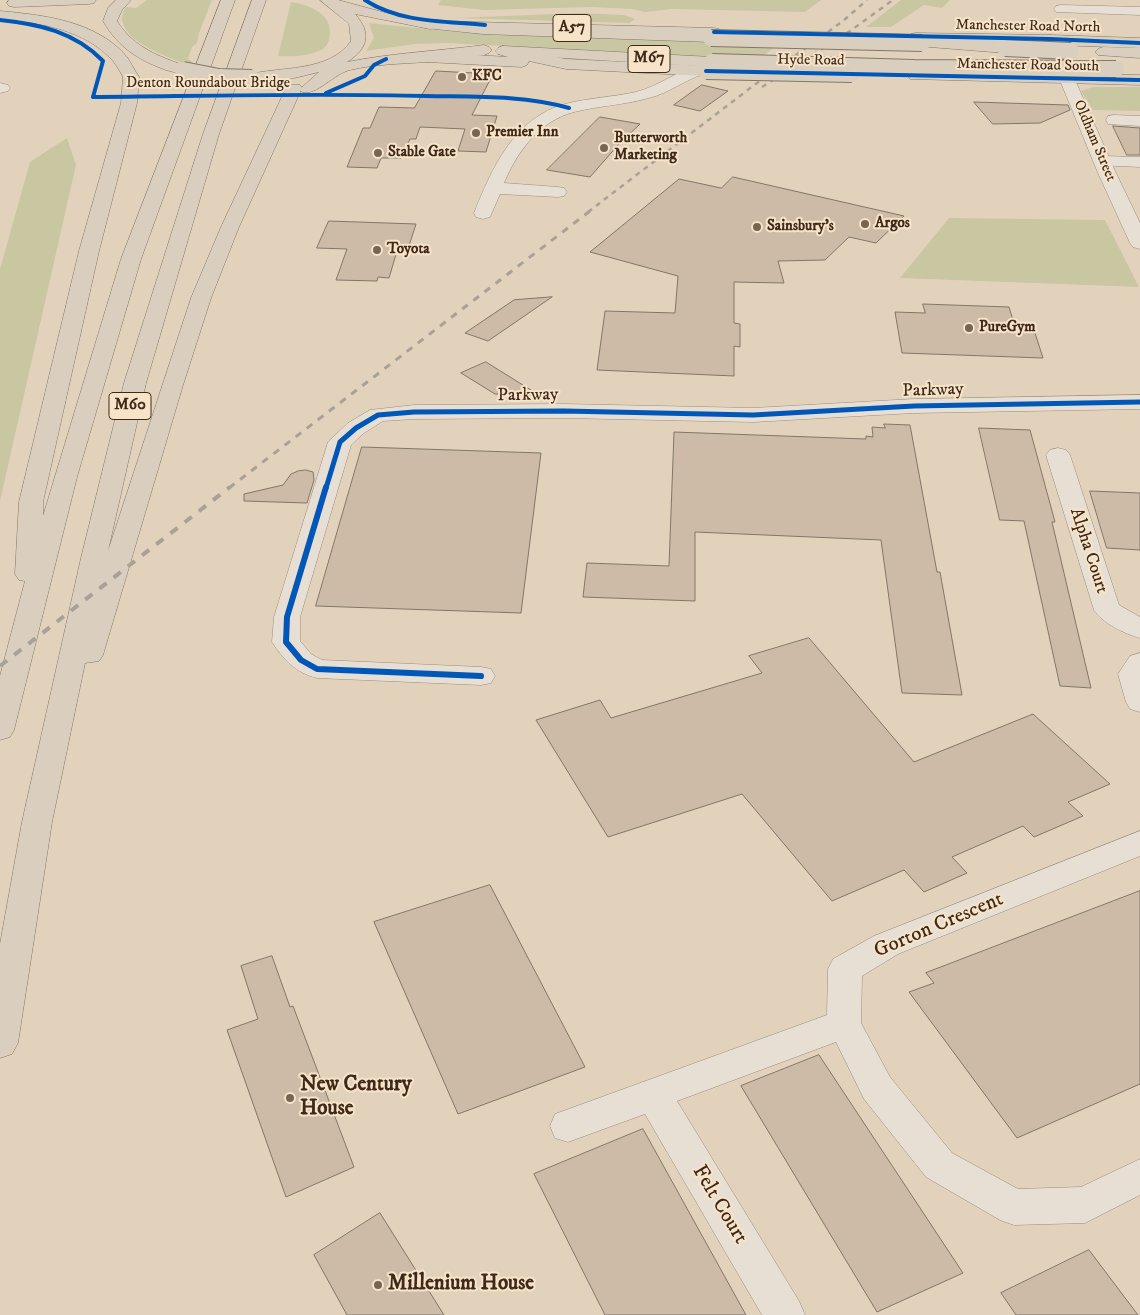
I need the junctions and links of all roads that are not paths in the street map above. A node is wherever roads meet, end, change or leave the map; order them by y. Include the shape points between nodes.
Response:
1 (89, 0) edge
2 (124, 0) edge
3 (228, 0) edge
4 (259, 0) edge
5 (355, 0) edge
6 (332, 2) edge
7 (0, 3) edge
8 (1061, 9) dead end
9 (0, 11) edge
10 (1140, 11) edge
11 (0, 15) edge
12 (390, 18) junction
13 (712, 35) junction
14 (916, 37) joint
15 (1050, 39) junction
16 (1140, 43) edge
17 (129, 47) junction
18 (484, 50) junction
19 (503, 51) junction
20 (1140, 53) edge
21 (349, 57) junction
22 (427, 57) junction
23 (566, 64) junction
24 (330, 65) junction
25 (650, 68) junction
26 (706, 68) junction
27 (1140, 69) edge
28 (150, 74) junction
29 (916, 76) joint
30 (1068, 80) junction
31 (1140, 80) edge
32 (664, 88) junction
33 (297, 93) junction
34 (1114, 120) dead end
35 (1140, 121) edge
36 (120, 140) junction
37 (1102, 161) junction
38 (1140, 162) edge
39 (493, 188) junction
40 (558, 192) dead end
41 (482, 213) dead end
42 (1135, 225) edge
43 (1140, 243) edge
44 (1140, 402) edge
45 (1058, 455) dead end
46 (26, 626) junction
47 (1140, 629) edge
48 (1140, 662) edge
49 (481, 676) dead end
50 (1140, 702) edge
51 (0, 730) edge
52 (38, 822) junction
53 (1140, 843) edge
54 (844, 1024) junction
55 (0, 1043) edge
56 (653, 1094) junction
57 (568, 1126) dead end
58 (1140, 1176) edge
59 (785, 1315) edge

1 - 7 main road
2 - 17 main road via 114,8 110,21
3 - 46 main road, M60 via 132,258 65,477
4 - 52 main road, M60 via 211,134 135,383
5 - 12 main road
6 - 12 main road
6 - 21 main road via 355,22 360,34 358,44
8 - 10 street
9 - 17 main road via 51,16 93,30
11 - 36 main road, M60 via 34,18 83,32 122,60 131,76 129,103
12 - 13 main road, M67 via 472,30
13 - 14 main road, Hyde Road
13 - 20 main road, M67, bridge
14 - 15 main road, Manchester Road North
15 - 16 main road, Manchester Road North
15 - 30 street, Oldham Street
17 - 28 main road
18 - 19 main road, Hyde Road / A57
18 - 21 main road, Hyde Road / A57 via 410,48
18 - 22 main road, A57
19 - 23 main road, Hyde Road / A57
19 - 26 main road, M67
21 - 24 main road, Hyde Road
22 - 23 main road, A57
22 - 33 main road, A57 via 386,59 343,67
23 - 25 main road, Hyde Road / A57
24 - 28 main road, bridge via 252,78 219,77 183,70
24 - 33 main road via 307,76
25 - 26 main road, Hyde Road / A57
25 - 32 street via 668,78
26 - 27 main road, M67, bridge
26 - 29 main road, Hyde Road / A57, bridge
26 - 32 street via 687,73
28 - 36 main road, M60
29 - 30 main road, Manchester Road South / A57
30 - 31 main road, Manchester Road South / A57
30 - 37 street, Oldham Street
32 - 39 street via 556,111 523,135
33 - 52 main road, M60 via 230,228 202,298 172,385
34 - 35 street
36 - 46 main road, M60 via 89,251 31,502
37 - 38 street
37 - 42 street, Oldham Street
39 - 40 street
39 - 41 street
42 - 43 street, Oldham Street
44 - 49 street, Parkway via 914,406 753,415 564,411 378,415 340,442 287,618 286,642 301,660 317,669
45 - 47 street, Alpha Court via 1107,610
46 - 51 main road, M60
48 - 50 street via 1132,674
52 - 55 main road, M60
53 - 54 street, Gorton Crescent via 886,944 845,969
54 - 56 street
54 - 58 street, Gorton Crescent via 877,1088 939,1165 1014,1207 1085,1205
56 - 57 street
56 - 59 street, Felt Court

